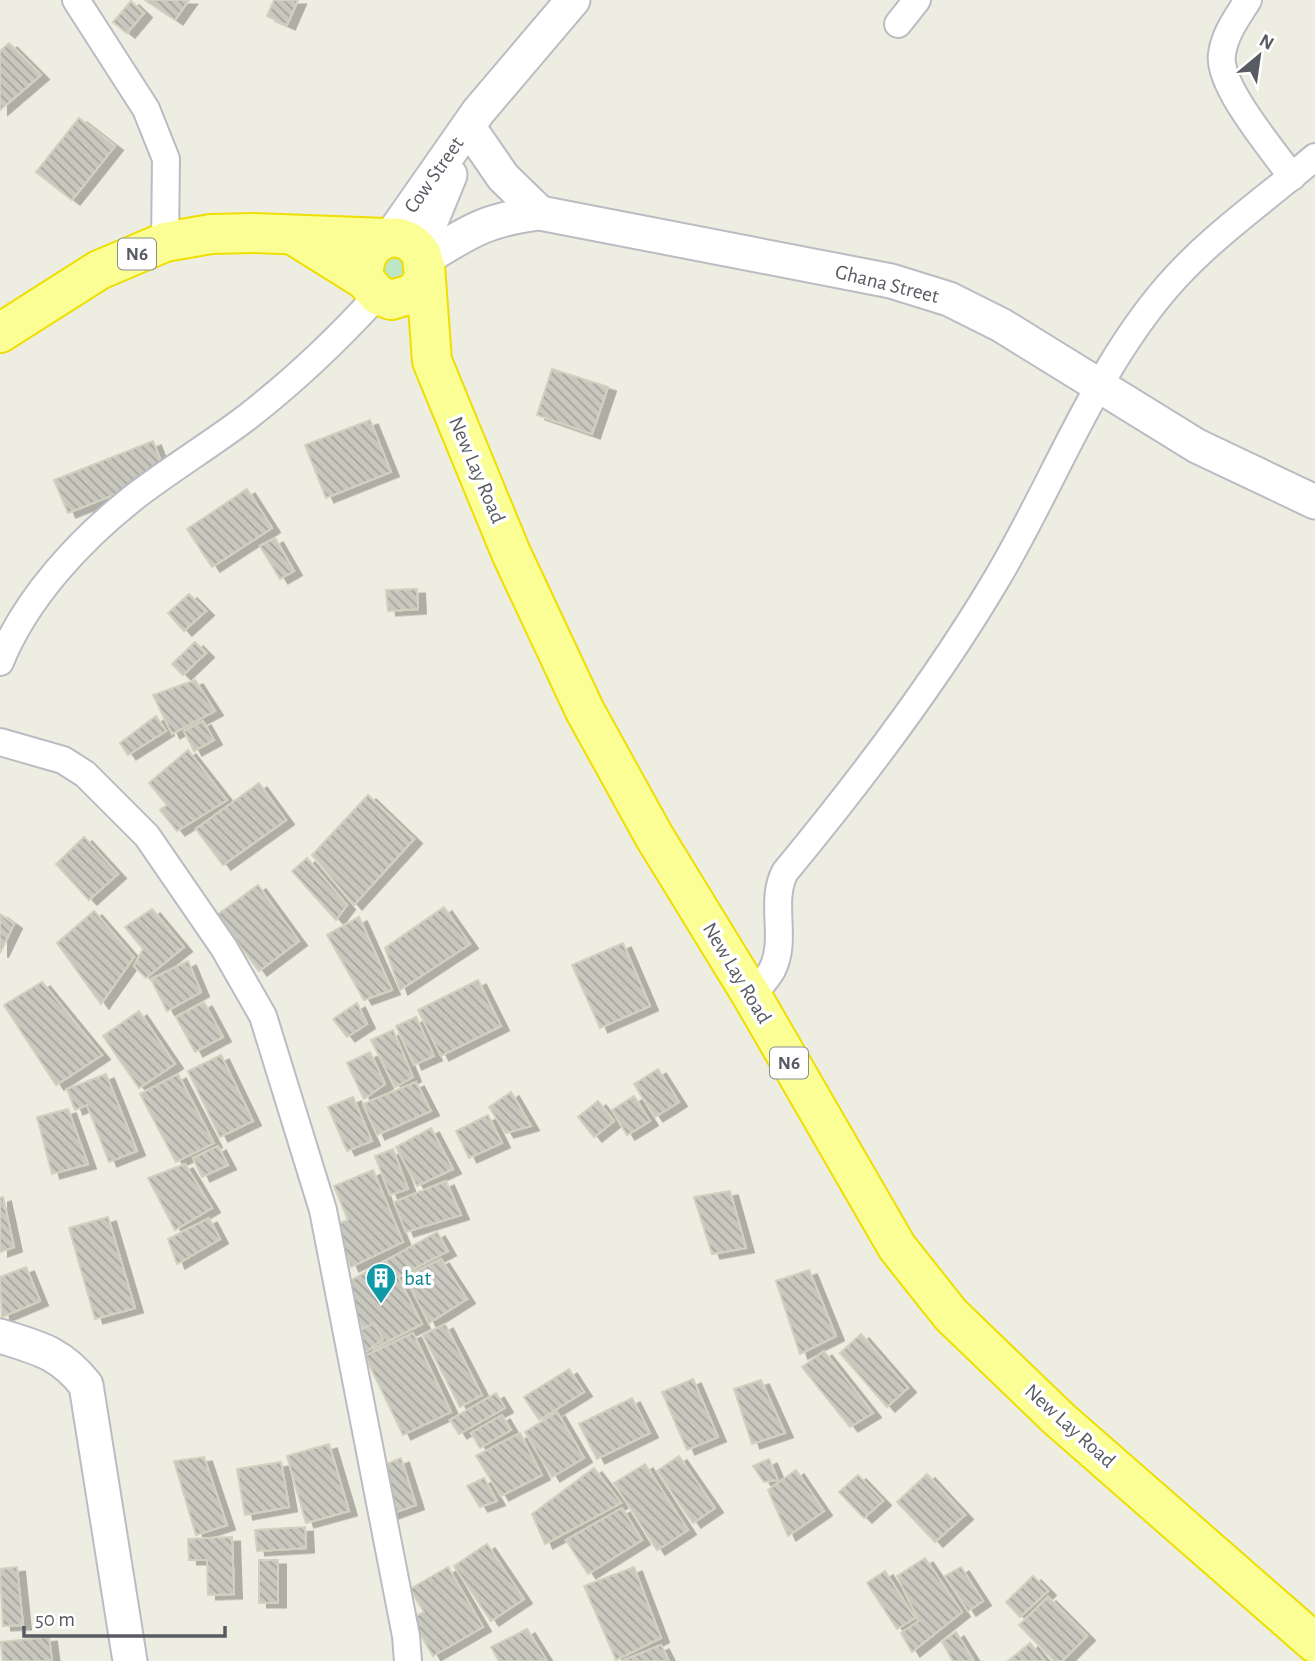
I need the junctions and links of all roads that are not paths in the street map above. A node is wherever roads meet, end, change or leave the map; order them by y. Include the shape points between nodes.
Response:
1 (76, 0) edge
2 (573, 0) edge
3 (917, 0) edge
4 (1248, 0) edge
5 (898, 24) dead end
6 (474, 120) junction
7 (1315, 158) edge
8 (1292, 177) junction
9 (540, 213) junction
10 (292, 234) junction
11 (165, 242) junction
12 (409, 250) junction
13 (375, 291) junction
14 (0, 333) edge
15 (432, 361) junction
16 (1100, 387) junction
17 (1315, 502) edge
18 (0, 662) edge
19 (0, 742) edge
20 (751, 996) junction
21 (0, 1336) edge
22 (1315, 1643) edge
23 (130, 1661) edge
24 (408, 1661) edge

1 - 11 street via 146,109 166,159
2 - 6 street, Cow Street
3 - 5 street
4 - 8 street via 1227,34 1221,57 1225,81
6 - 9 street via 493,165
6 - 12 street, Cow Street
7 - 8 street
8 - 16 street via 1169,285
9 - 12 street, Ghana Street via 499,218
9 - 16 street, Ghana Street via 891,281 949,299 1001,325
10 - 11 highway, N6 via 211,234
10 - 12 highway, N6
10 - 13 highway, N6
11 - 14 highway, N6 via 99,270
12 - 13 highway via 376,243 364,259
12 - 13 highway via 424,277 412,294 391,300
12 - 15 highway, N6
13 - 15 highway, N6
13 - 18 street via 310,366 134,498 87,540 39,592
15 - 20 highway, New Lay Road / N6 via 511,553 585,711
16 - 17 street, Ghana Street via 1197,446
16 - 20 street via 996,580 891,738 785,872 778,885 778,950 772,970
19 - 24 street via 63,760 85,774 148,836 224,948 263,1016 323,1210
20 - 22 highway, New Lay Road / N6 via 897,1247 951,1315 1059,1419
21 - 23 street via 53,1353 86,1385

